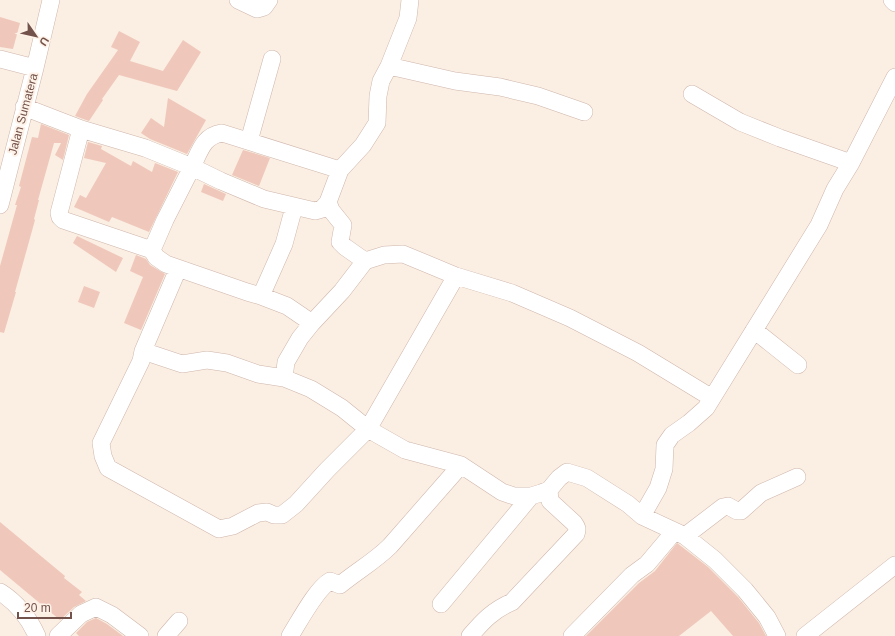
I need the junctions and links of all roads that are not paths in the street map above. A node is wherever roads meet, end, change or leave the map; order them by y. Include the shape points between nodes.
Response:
1 (51, 0) edge
2 (238, 0) edge
3 (410, 0) edge
4 (892, 0) edge
5 (895, 2) edge
6 (267, 3) edge
7 (0, 59) edge
8 (272, 59) dead end
9 (389, 66) junction
10 (35, 68) junction
11 (895, 77) edge
12 (692, 94) dead end
13 (24, 107) junction
14 (584, 112) dead end
15 (82, 129) junction
16 (249, 141) junction
17 (851, 163) junction
18 (192, 167) junction
19 (340, 170) junction
20 (328, 202) junction
21 (0, 205) edge
22 (294, 207) junction
23 (152, 250) junction
24 (365, 261) junction
25 (178, 269) junction
26 (456, 276) junction
27 (261, 296) junction
28 (312, 323) junction
29 (754, 330) junction
30 (143, 351) junction
31 (798, 365) dead end
32 (284, 378) junction
33 (712, 398) junction
34 (368, 429) junction
35 (461, 466) junction
36 (797, 477) dead end
37 (549, 490) junction
38 (531, 496) junction
39 (642, 516) junction
40 (680, 534) junction
41 (895, 565) edge
42 (0, 592) edge
43 (441, 604) dead end
44 (179, 621) dead end
45 (37, 636) edge
46 (58, 636) edge
47 (140, 636) edge
48 (166, 636) edge
49 (290, 636) edge
50 (470, 636) edge
51 (572, 636) edge
52 (777, 636) edge
53 (806, 636) edge

1 - 10 street, Jalan Sumatera
2 - 6 street via 257,9
3 - 9 street via 408,18
4 - 5 street
7 - 10 street
8 - 16 street
9 - 14 street via 530,94
9 - 19 street via 381,81 377,123 363,145
10 - 13 street, Jalan Sumatera
11 - 17 street
12 - 17 street via 740,122
13 - 15 street
13 - 21 street, Jalan Sumatera
15 - 18 street via 145,148
15 - 23 street via 60,217
16 - 18 street via 222,133 214,134 205,142
16 - 19 street
17 - 29 street via 818,225
18 - 22 street via 264,199
18 - 23 street
19 - 20 street
20 - 22 street via 322,209 315,211
20 - 24 street via 343,225 340,242
22 - 27 street via 284,244
23 - 25 street via 156,257
24 - 26 street via 384,255 403,254
24 - 28 street via 342,291
25 - 27 street
25 - 30 street
26 - 33 street via 512,293 570,318 638,353
26 - 34 street
27 - 28 street via 287,306
28 - 32 street via 286,362
29 - 31 street
29 - 33 street
30 - 32 street via 182,364 207,360 227,363 258,374
30 - 34 street via 141,361 101,443 108,468 220,528 233,526 258,513 282,515 296,504
32 - 34 street via 311,389 342,408
33 - 39 street via 706,408 672,435 665,445 664,469 658,488
34 - 35 street via 405,450
35 - 38 street via 502,492 514,496
35 - 49 street via 380,556 340,585 330,581 325,584
36 - 40 street via 761,493 741,511 728,506 723,507
37 - 38 street
37 - 39 street via 567,472 576,474 587,478 628,504
37 - 50 street via 550,501 574,523 577,527 576,534 512,602 488,616
38 - 43 street
39 - 40 street
40 - 51 street via 632,575
40 - 52 street via 715,560 745,590 767,617
41 - 53 street
42 - 45 street via 12,600
44 - 48 street
46 - 47 street via 81,614 96,607

